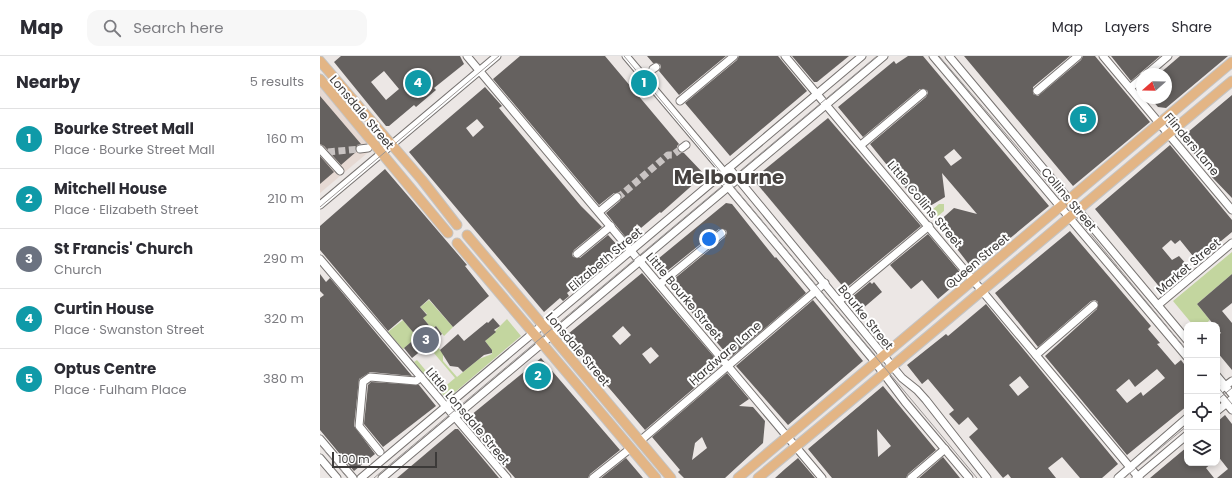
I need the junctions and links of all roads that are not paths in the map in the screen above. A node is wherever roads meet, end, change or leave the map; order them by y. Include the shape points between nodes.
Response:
1 (467, 56) edge
2 (497, 56) edge
3 (626, 56) edge
4 (734, 56) edge
5 (784, 56) edge
6 (862, 56) edge
7 (884, 56) edge
8 (933, 56) edge
9 (949, 56) edge
10 (1078, 56) edge
11 (1103, 56) edge
12 (1168, 56) edge
13 (320, 61) edge
14 (1230, 67) edge
15 (1154, 68) edge
16 (479, 71) junction
17 (333, 76) junction
18 (1232, 81) edge
19 (322, 82) edge
20 (1136, 83) edge
21 (1130, 88) junction
22 (1036, 91) dead end
23 (923, 93) dead end
24 (817, 94) junction
25 (680, 101) dead end
26 (826, 105) junction
27 (370, 120) junction
28 (1159, 122) junction
29 (361, 128) junction
30 (1168, 134) junction
31 (391, 145) junction
32 (861, 146) junction
33 (360, 148) tunnel mouth
34 (368, 148) dead end
35 (324, 151) edge
36 (381, 153) junction
37 (1115, 160) junction
38 (1124, 170) junction
39 (340, 172) dead end
40 (724, 172) junction
41 (738, 179) junction
42 (728, 187) junction
43 (617, 197) tunnel mouth
44 (1069, 199) junction
45 (320, 205) edge
46 (1060, 207) junction
47 (1077, 210) junction
48 (1232, 210) edge
49 (599, 212) junction
50 (1069, 216) junction
51 (457, 225) dead end
52 (611, 226) junction
53 (929, 226) junction
54 (448, 232) dead end
55 (722, 233) dead end
56 (467, 235) dead end
57 (1027, 235) junction
58 (457, 243) dead end
59 (1232, 243) edge
60 (1036, 245) junction
61 (632, 251) junction
62 (577, 254) dead end
63 (320, 258) edge
64 (640, 261) junction
65 (973, 279) junction
66 (825, 283) junction
67 (660, 284) junction
68 (816, 290) junction
69 (982, 290) junction
70 (839, 301) junction
71 (1094, 305) dead end
72 (1158, 305) junction
73 (542, 325) junction
74 (533, 333) junction
75 (551, 336) junction
76 (1184, 336) edge
77 (542, 344) junction
78 (1184, 353) edge
79 (1036, 354) junction
80 (883, 356) junction
81 (876, 362) junction
82 (728, 365) junction
83 (893, 366) junction
84 (884, 373) junction
85 (421, 377) junction
86 (857, 378) junction
87 (1220, 379) edge
88 (1232, 380) edge
89 (1226, 386) junction
90 (866, 388) junction
91 (1220, 390) edge
92 (1220, 394) edge
93 (1232, 394) edge
94 (1229, 401) edge
95 (607, 402) junction
96 (446, 406) junction
97 (1220, 408) edge
98 (598, 410) junction
99 (1232, 410) edge
100 (455, 417) junction
101 (1184, 421) edge
102 (787, 436) junction
103 (320, 439) edge
104 (1184, 439) edge
105 (640, 441) junction
106 (796, 447) junction
107 (631, 448) junction
108 (945, 449) junction
109 (380, 452) dead end
110 (320, 458) edge
111 (1130, 467) junction
112 (1138, 477) edge
113 (337, 478) edge
114 (353, 478) edge
115 (361, 478) edge
116 (382, 478) edge
117 (507, 478) edge
118 (593, 478) edge
119 (656, 478) edge
120 (671, 478) edge
121 (738, 478) edge
122 (758, 478) edge
123 (822, 478) edge
124 (911, 478) edge
125 (970, 478) edge
126 (987, 478) edge
127 (1118, 478) edge

1 - 16 street, Little Bourke Street
2 - 16 street
3 - 40 street
4 - 25 street
5 - 24 street, Little Collins Street
6 - 24 street, Elizabeth Street
7 - 26 street, Elizabeth Street
8 - 46 street, Collins Street
9 - 44 street, Collins Street
10 - 22 street
11 - 21 street, Flinders Lane
12 - 15 street
13 - 17 main road, Lonsdale Street
14 - 28 main road, Queen Street
16 - 31 street
16 - 49 street, Little Bourke Street
17 - 19 main road
17 - 27 main road, Lonsdale Street
18 - 30 main road
19 - 29 main road, Lonsdale Street
20 - 21 street
21 - 28 street, Flinders Lane
23 - 32 street
24 - 26 street, Little Collins Street
24 - 40 street, Elizabeth Street
26 - 32 street, Little Collins Street
26 - 41 street, Elizabeth Street
27 - 29 main road
27 - 31 main road, Lonsdale Street
28 - 30 street, Flinders Lane
28 - 37 main road, Queen Street
29 - 36 main road, Lonsdale Street
30 - 38 main road
30 - 48 street, Flinders Lane
31 - 36 street
31 - 51 main road, Lonsdale Street
32 - 53 street, Little Collins Street
33 - 34 street
35 - 39 street
36 - 45 street
36 - 54 main road, Lonsdale Street
37 - 38 main road
37 - 44 main road, Queen Street
38 - 47 main road
40 - 41 street, Bourke Street
40 - 42 street, Bourke Street
40 - 61 street, Elizabeth Street
41 - 42 street, Elizabeth Street
41 - 66 street, Bourke Street
42 - 64 street, Elizabeth Street
42 - 68 street, Bourke Street
43 - 49 street
44 - 46 main road, Queen Street
44 - 47 street, Collins Street
46 - 50 street, Collins Street
46 - 57 main road, Queen Street
47 - 50 main road
47 - 72 street, Collins Street
49 - 52 street, Little Bourke Street
50 - 60 main road
50 - 78 street, Collins Street
52 - 61 street, Little Bourke Street
52 - 62 street
53 - 65 street, Little Collins Street
53 - 70 street
55 - 67 street
56 - 73 main road, Lonsdale Street
57 - 60 main road
57 - 65 main road, Queen Street
58 - 74 main road, Lonsdale Street
59 - 72 street, Market Street
60 - 69 main road
61 - 64 street, Little Bourke Street
61 - 73 street, Elizabeth Street
63 - 85 street, Little Lonsdale Street
64 - 67 street, Little Bourke Street
64 - 75 street, Elizabeth Street
65 - 69 street, Little Collins Street
65 - 80 main road, Queen Street
66 - 68 street, Hardware Lane
66 - 70 street, Bourke Street
67 - 82 street, Little Bourke Street
68 - 81 street, Bourke Street
68 - 82 street, Hardware Lane
69 - 79 street, Little Collins Street
69 - 83 main road
70 - 80 street, Bourke Street
71 - 79 street
72 - 76 street, Collins Street
73 - 74 street, Elizabeth Street
73 - 75 main road, Lonsdale Street
74 - 77 main road, Lonsdale Street
74 - 96 street, Elizabeth Street
75 - 77 street, Elizabeth Street
75 - 95 main road, Lonsdale Street
77 - 98 main road, Lonsdale Street
77 - 100 street, Elizabeth Street
79 - 111 street, Little Collins Street
80 - 81 main road, Queen Street
80 - 83 street, Bourke Street
81 - 84 street, Bourke Street
81 - 86 main road, Queen Street
82 - 102 street, Little Bourke Street
82 - 105 street, Hardware Lane
83 - 84 main road
83 - 126 street, Bourke Street via 902,378 918,390
84 - 90 main road
84 - 108 street, Bourke Street
85 - 96 street, Little Lonsdale Street
85 - 109 street via 416,381 370,377 362,381 357,414 359,426
86 - 90 main road
86 - 102 main road, Queen Street
87 - 89 street
88 - 89 street
89 - 91 street
89 - 93 street
90 - 106 main road
92 - 94 street
94 - 97 street
94 - 99 street
95 - 98 main road
95 - 105 main road, Lonsdale Street
96 - 100 street, Little Lonsdale Street
96 - 115 street, Elizabeth Street
98 - 107 main road, Lonsdale Street
100 - 116 street, Elizabeth Street
100 - 117 street, Little Lonsdale Street
101 - 111 street
102 - 106 street, Little Bourke Street
102 - 121 main road, Queen Street
103 - 114 street
104 - 112 street
105 - 107 main road
105 - 120 main road, Lonsdale Street
106 - 122 main road
106 - 123 street, Little Bourke Street
107 - 118 street
107 - 119 main road, Lonsdale Street
108 - 124 street
108 - 125 street, Bourke Street
110 - 113 street
111 - 112 street, Little Collins Street
111 - 127 street

